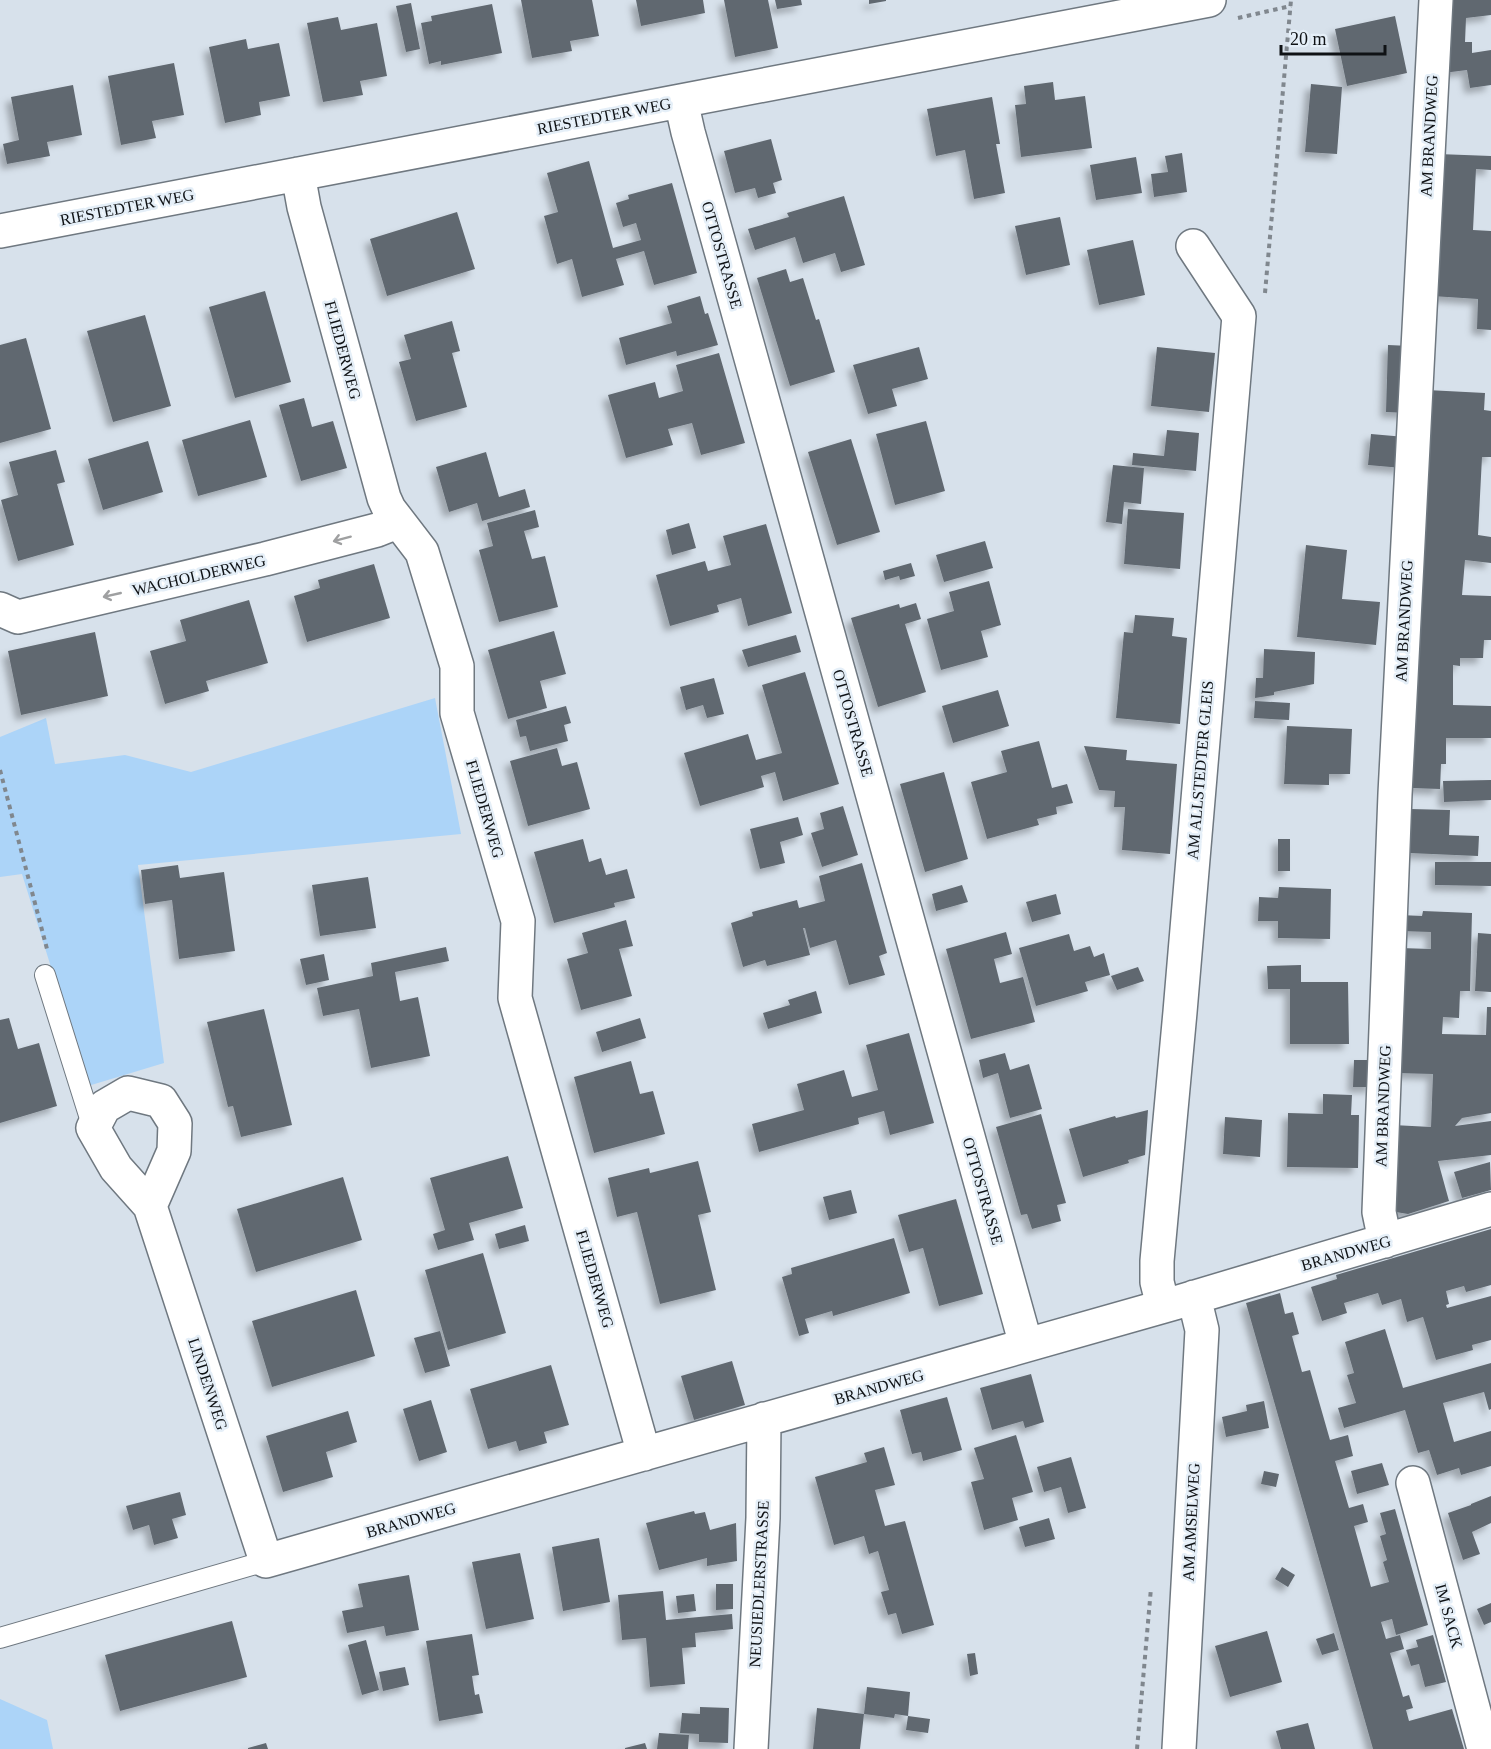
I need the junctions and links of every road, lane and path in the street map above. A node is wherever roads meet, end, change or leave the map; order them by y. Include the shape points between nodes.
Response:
1 (1209, 0) edge
2 (1291, 0) edge
3 (1436, 0) edge
4 (1291, 13) dead end
5 (681, 101) junction
6 (298, 174) junction
7 (0, 231) edge
8 (1193, 246) dead end
9 (396, 519) junction
10 (0, 609) edge
11 (0, 770) edge
12 (45, 975) joint
13 (93, 1128) junction
14 (150, 1206) junction
15 (1491, 1209) edge
16 (1385, 1241) junction
17 (1194, 1297) junction
18 (1163, 1306) junction
19 (1026, 1345) junction
20 (764, 1419) junction
21 (644, 1454) junction
22 (1413, 1483) dead end
23 (266, 1561) junction
24 (0, 1638) edge
25 (751, 1749) edge
26 (1179, 1749) edge
27 (1484, 1749) edge

1 - 5 street, RIESTEDTER WEG
2 - 4 path
3 - 16 street, AM BRANDWEG via 1395,794 1379,1212
5 - 6 street, RIESTEDTER WEG
5 - 19 street, OTTOSTRASSE
6 - 7 street, RIESTEDTER WEG
6 - 9 street, FLIEDERWEG via 384,498
8 - 18 street, AM ALLSTEDTER GLEIS via 1239,316 1156,1261
9 -> 10 street, WACHOLDERWEG via 377,530 264,560 18,618
9 - 21 street, FLIEDERWEG via 422,552 457,666 457,713 518,921 515,998
11 - 12 path via 51,963
12 - 13 lane
13 - 14 street, LINDENWEG via 116,1168
13 - 14 street via 104,1107 128,1093 161,1101 175,1123 174,1151
14 - 23 street, LINDENWEG
15 - 16 street, BRANDWEG
16 - 17 street, BRANDWEG
17 - 18 street, BRANDWEG
17 - 26 street, AM AMSELWEG via 1202,1330
18 - 19 street, BRANDWEG
19 - 20 street, BRANDWEG
20 - 21 street, BRANDWEG
20 - 25 street, NEUSIEDLERSTRASSE
21 - 23 street, BRANDWEG
22 - 27 street, IM SACK
23 - 24 lane

